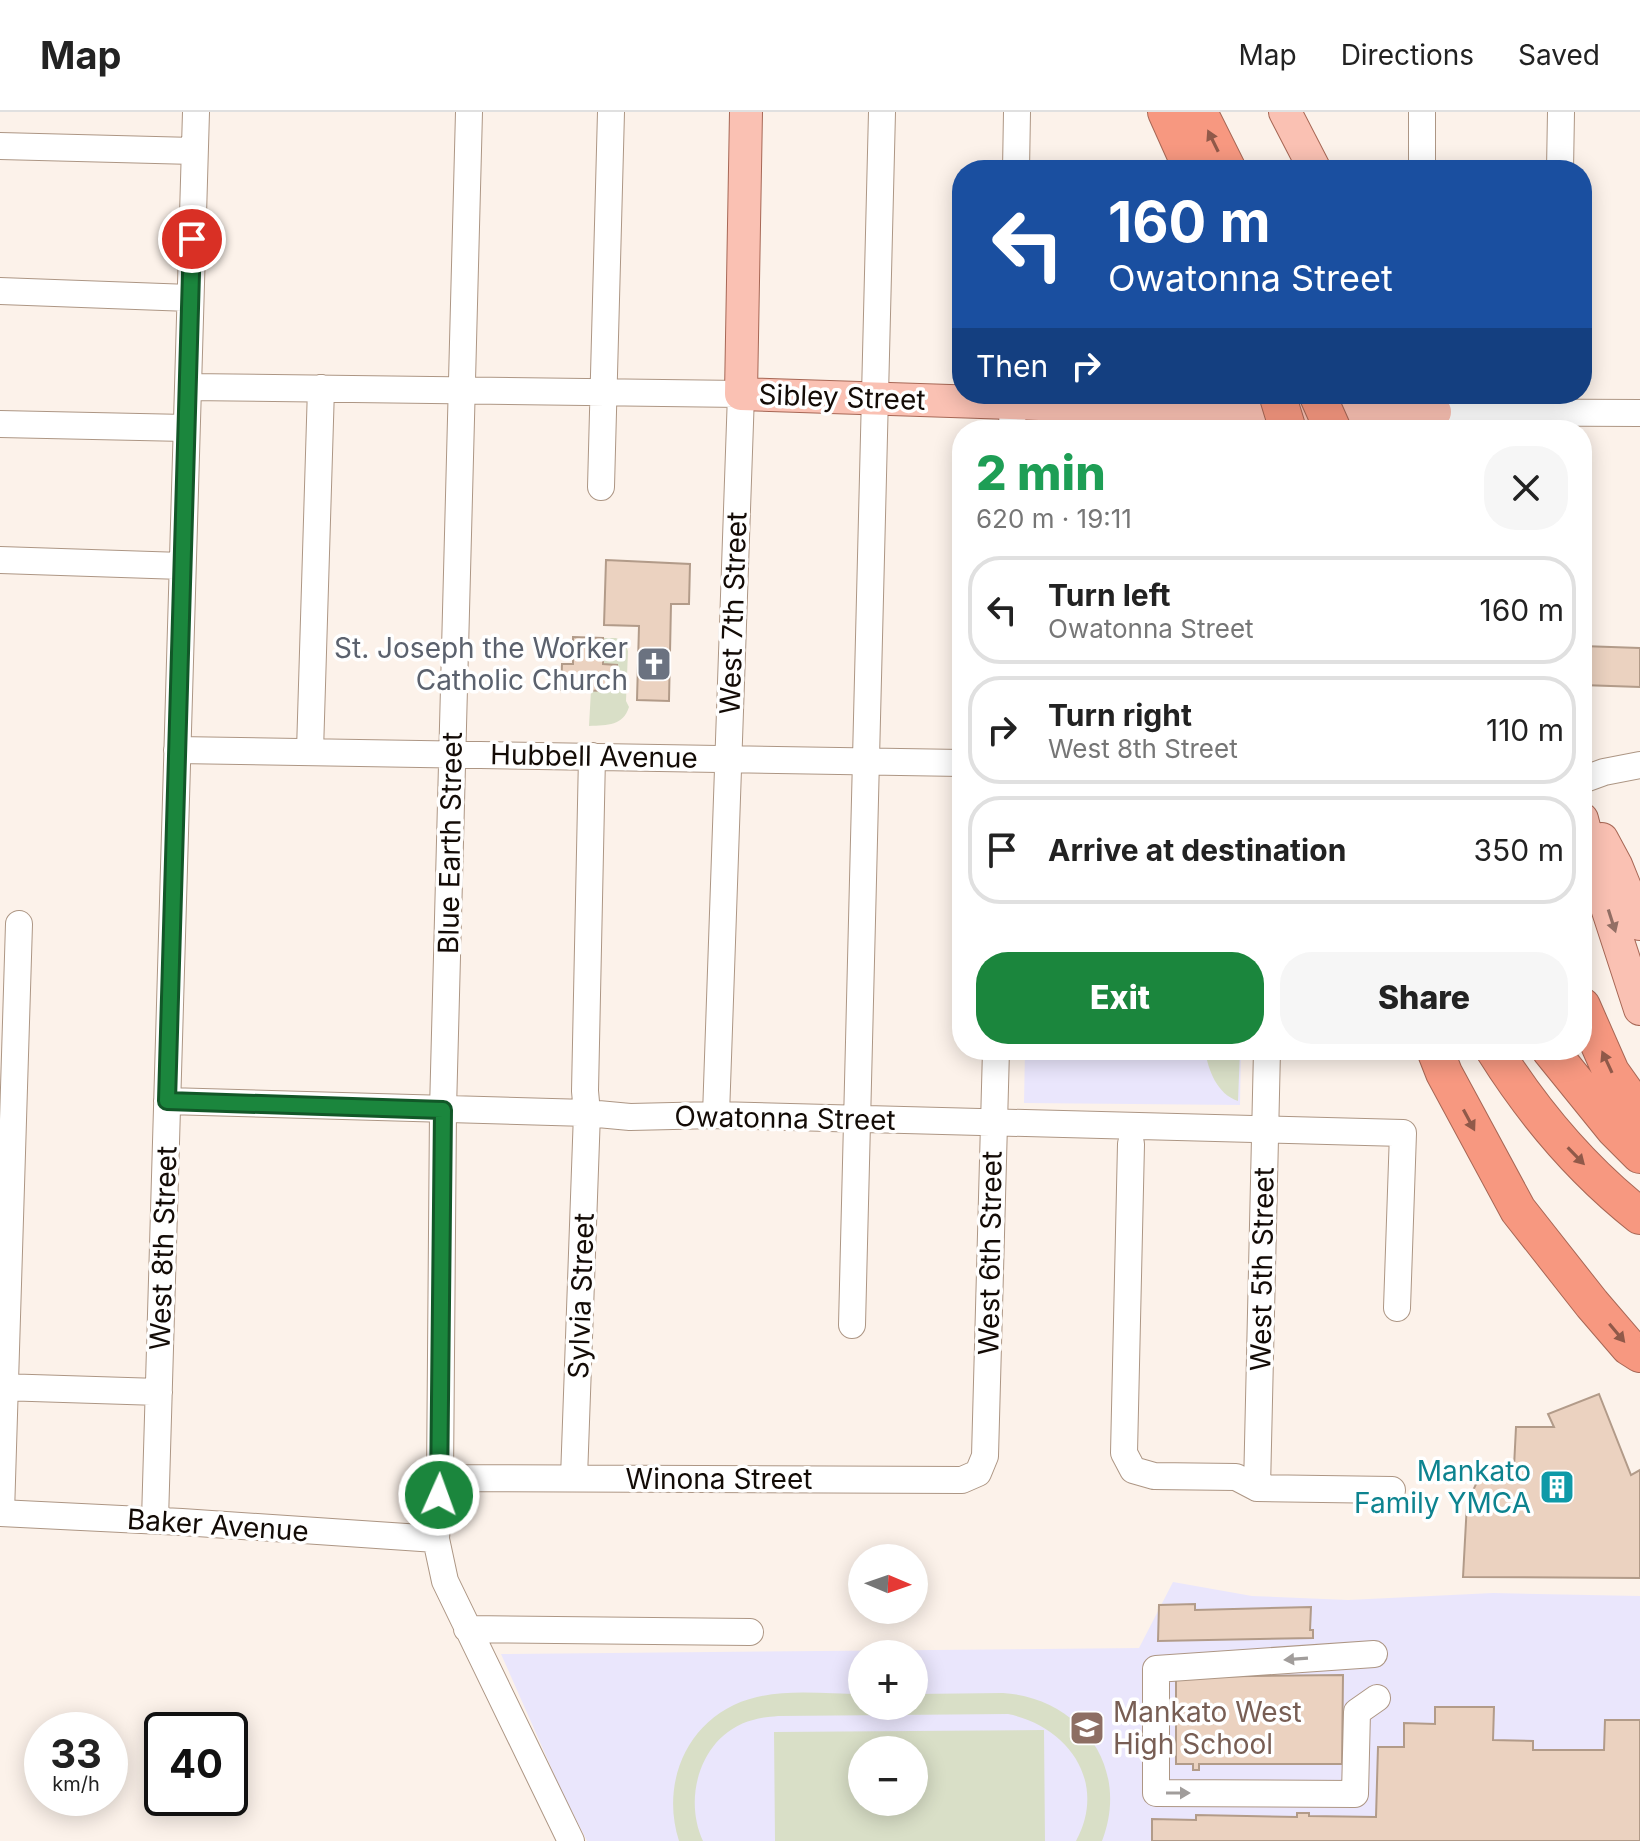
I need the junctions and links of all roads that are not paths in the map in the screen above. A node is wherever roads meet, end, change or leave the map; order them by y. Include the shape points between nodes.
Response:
1 (196, 112) edge
2 (469, 112) edge
3 (611, 112) edge
4 (746, 112) edge
5 (882, 112) edge
6 (1017, 112) edge
7 (1166, 112) edge
8 (1199, 112) edge
9 (1285, 112) edge
10 (1422, 112) edge
11 (1561, 112) edge
12 (0, 146) edge
13 (194, 151) junction
14 (1016, 160) edge
15 (1188, 160) edge
16 (1223, 160) edge
17 (1310, 160) edge
18 (1422, 160) edge
19 (1560, 160) edge
20 (0, 291) edge
21 (190, 298) junction
22 (188, 387) junction
23 (321, 388) junction
24 (463, 389) junction
25 (605, 391) junction
26 (741, 394) junction
27 (874, 398) junction
28 (1294, 404) edge
29 (1012, 409) edge
30 (1150, 410) edge
31 (1434, 412) edge
32 (1556, 412) edge
33 (1640, 413) edge
34 (1313, 415) edge
35 (1241, 420) edge
36 (1337, 420) edge
37 (0, 424) edge
38 (186, 428) junction
39 (601, 487) dead end
40 (0, 560) edge
41 (182, 566) junction
42 (177, 750) junction
43 (310, 751) junction
44 (452, 753) junction
45 (592, 756) junction
46 (727, 759) junction
47 (865, 761) junction
48 (952, 763) edge
49 (1640, 765) edge
50 (1592, 776) edge
51 (1592, 820) edge
52 (1592, 858) edge
53 (19, 924) dead end
54 (1640, 924) edge
55 (1640, 1009) edge
56 (1592, 1029) edge
57 (996, 1060) edge
58 (1267, 1060) edge
59 (1439, 1060) edge
60 (1501, 1060) edge
61 (1558, 1060) edge
62 (167, 1101) junction
63 (443, 1110) junction
64 (587, 1113) junction
65 (1640, 1113) edge
66 (716, 1115) junction
67 (858, 1118) junction
68 (993, 1122) junction
69 (1265, 1130) junction
70 (1131, 1144) dead end
71 (1640, 1155) edge
72 (1640, 1216) edge
73 (1397, 1308) dead end
74 (852, 1325) dead end
75 (1640, 1354) edge
76 (2, 1387) edge
77 (159, 1392) junction
78 (985, 1456) joint
79 (440, 1478) junction
80 (574, 1478) junction
81 (1257, 1488) junction
82 (1392, 1490) dead end
83 (1, 1513) edge
84 (155, 1520) junction
85 (436, 1539) junction
86 (467, 1629) junction
87 (750, 1632) dead end
88 (1374, 1654) dead end
89 (1377, 1698) dead end
90 (571, 1841) edge

1 - 13 street, West 8th Street
2 - 24 street, Blue Earth Street
3 - 25 street
4 - 26 main road, West 7th Street
5 - 27 street
6 - 14 street
7 - 15 highway
16 -> 8 highway
9 - 17 main road
10 - 18 street
11 - 19 street
12 - 13 street
13 - 21 street, West 8th Street
20 - 21 street
21 - 22 street, West 8th Street
22 - 23 street, Sibley Street
22 - 38 street, West 8th Street
23 - 24 street, Sibley Street
23 - 43 street
24 - 25 street, Sibley Street
24 - 44 street, Blue Earth Street
25 - 26 street, Sibley Street
25 - 39 street
26 - 27 main road, Sibley Street
26 - 46 street, West 7th Street
27 - 29 main road, Sibley Street
27 - 47 street
28 - 34 highway, bridge
29 - 30 main road, Sibley Street
30 - 35 main road, Sibley Street
31 - 32 street, Sibley Street
31 - 34 main road, Sibley Street
32 - 33 street, Sibley Street
34 - 35 main road, Sibley Street
34 - 36 main road
37 - 38 street
38 - 41 street, West 8th Street
40 - 41 street
41 - 42 street, West 8th Street
42 - 43 street, Hubbell Avenue
42 - 62 street, West 8th Street
43 - 44 street, Hubbell Avenue
44 - 45 street, Hubbell Avenue
44 - 63 street, Blue Earth Street
45 - 46 street, Hubbell Avenue
45 - 64 street, Sylvia Street
46 - 47 street, Hubbell Avenue
46 - 66 street, West 7th Street
47 - 48 street, Hubbell Avenue
47 - 67 street
49 - 50 street
51 - 54 main road
52 -> 55 main road
53 - 76 street
65 -> 56 highway via 1611,1072
57 - 68 street, West 6th Street
58 - 69 street, West 5th Street
59 -> 75 highway via 1518,1210 1592,1304
60 -> 72 highway via 1569,1148
61 - 71 highway
62 - 63 street, Owatonna Street
62 - 77 street, West 8th Street
63 - 64 street, Owatonna Street
63 - 79 street, Blue Earth Street
64 - 66 street, Owatonna Street
64 - 80 street, Sylvia Street
66 - 67 street, Owatonna Street
67 - 68 street, Owatonna Street
67 - 74 street
68 - 69 street, Owatonna Street
68 - 78 street, West 6th Street
69 - 73 street, Owatonna Street via 1403,1133
69 - 81 street, West 5th Street
70 - 81 street via 1124,1453 1133,1470 1154,1476 1236,1477
76 - 77 street
76 - 83 street
77 - 84 street, West 8th Street
78 - 80 street, Winona Street via 978,1473 962,1480
79 - 80 street, Winona Street
79 - 85 street, Blue Earth Street
81 - 82 street
83 - 84 street, Baker Avenue
84 - 85 street, Baker Avenue
85 - 86 street, Blue Earth Street via 445,1581
86 - 87 street
86 - 90 street, Blue Earth Street
88 -> 89 street via 1156,1669 1156,1793 1355,1794 1357,1712

